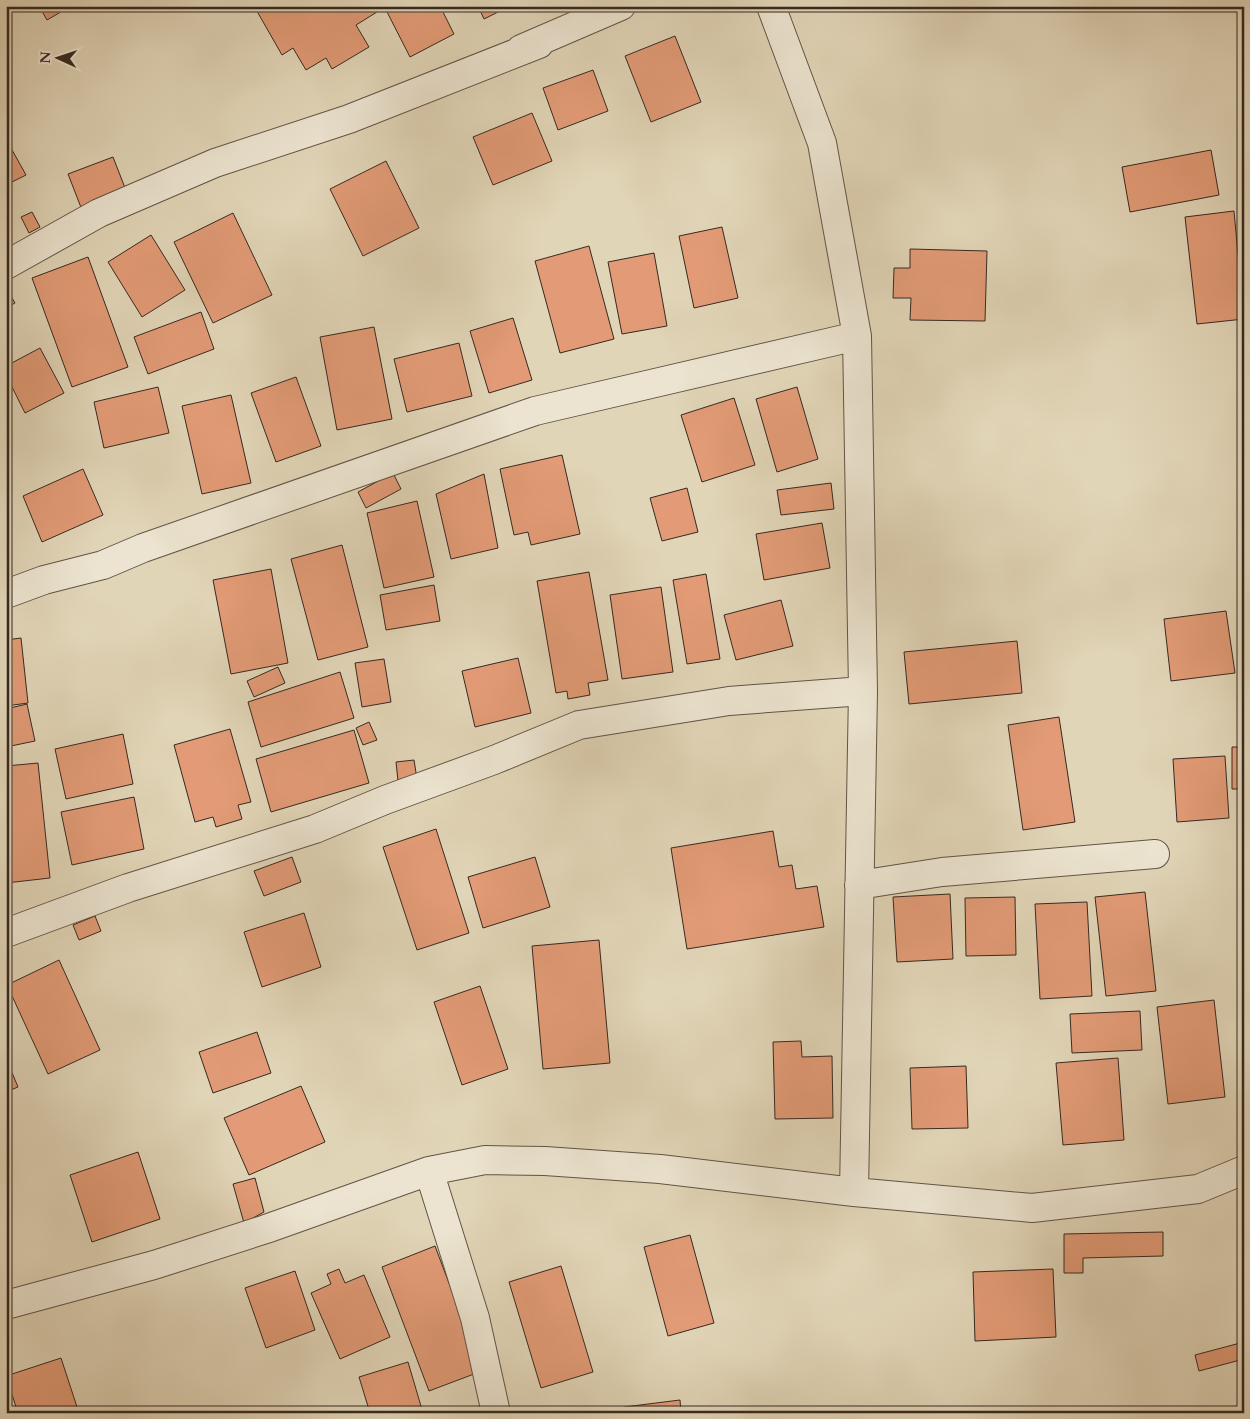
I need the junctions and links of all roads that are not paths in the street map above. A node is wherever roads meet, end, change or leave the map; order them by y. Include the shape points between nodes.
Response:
1 (621, 6) edge
2 (771, 6) edge
3 (539, 44) dead end
4 (349, 119) junction
5 (6, 265) edge
6 (857, 336) junction
7 (6, 594) edge
8 (863, 691) junction
9 (1155, 854) dead end
10 (859, 885) junction
11 (6, 933) edge
12 (1244, 1170) edge
13 (429, 1171) junction
14 (854, 1192) junction
15 (6, 1305) edge
16 (496, 1413) edge

1 - 4 street
2 - 6 street via 822,143
3 - 4 street
4 - 5 street via 202,168 99,213
6 - 7 street via 535,412 143,548 103,565 44,580
6 - 8 street
8 - 10 street
8 - 11 street via 729,701 580,725 315,830 128,888
9 - 10 street via 942,872
10 - 14 street
12 - 14 street via 1198,1189 1032,1208
13 - 14 street via 485,1160 545,1161 660,1169
13 - 15 street via 154,1265
13 - 16 street via 476,1318

